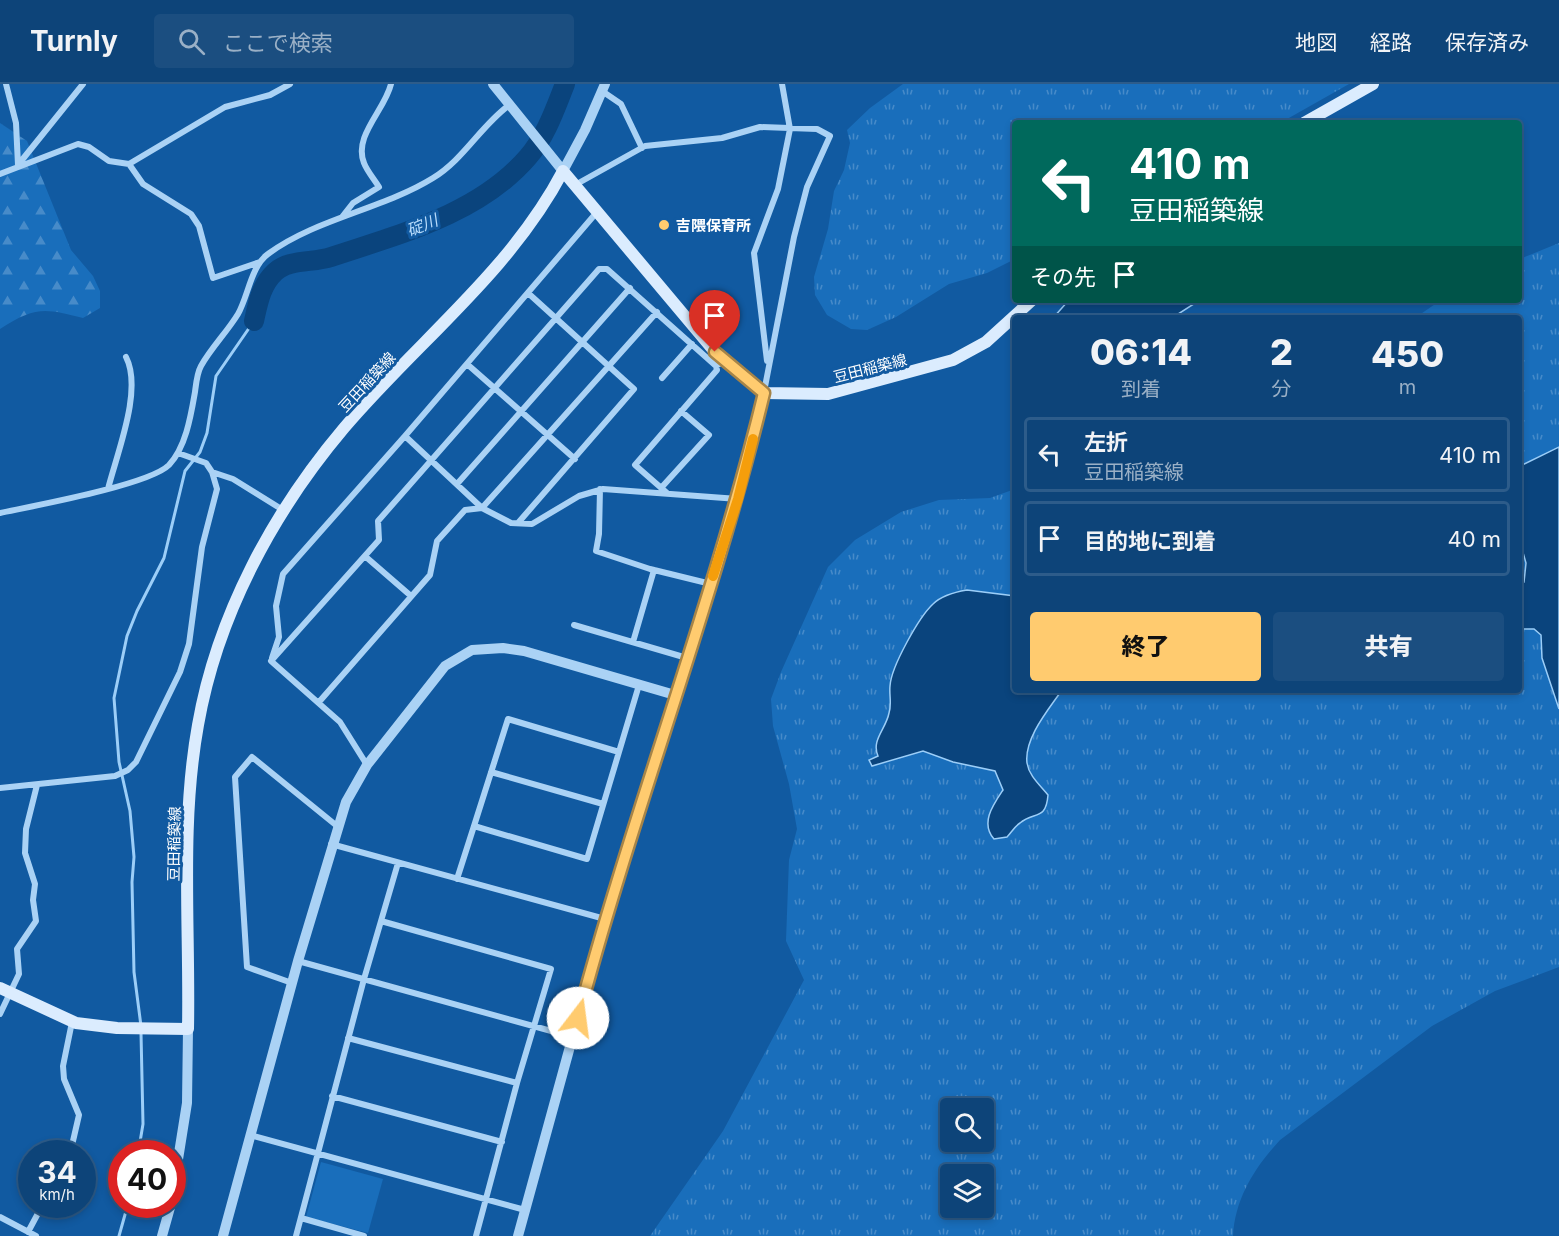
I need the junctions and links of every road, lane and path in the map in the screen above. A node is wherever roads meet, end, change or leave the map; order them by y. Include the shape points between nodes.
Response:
1 (6, 84) edge
2 (83, 84) edge
3 (290, 84) edge
4 (391, 84) edge
5 (493, 84) edge
6 (782, 84) edge
7 (1373, 84) edge
8 (603, 88) edge
9 (508, 106) junction
10 (1309, 120) edge
11 (790, 129) junction
12 (642, 148) junction
13 (129, 164) junction
14 (18, 166) junction
15 (563, 171) junction
16 (0, 174) edge
17 (575, 185) junction
18 (598, 211) junction
19 (339, 219) junction
20 (260, 262) junction
21 (630, 288) junction
22 (528, 293) junction
23 (1029, 303) edge
24 (657, 312) junction
25 (1016, 315) edge
26 (1012, 318) edge
27 (556, 319) junction
28 (582, 342) junction
29 (692, 344) junction
30 (126, 357) dead end
31 (467, 364) junction
32 (720, 364) junction
33 (610, 366) junction
34 (768, 369) junction
35 (662, 378) dead end
36 (495, 388) junction
37 (764, 393) junction
38 (681, 411) junction
39 (521, 412) junction
40 (405, 436) junction
41 (548, 436) junction
42 (178, 453) junction
43 (575, 459) junction
44 (431, 460) junction
45 (212, 472) junction
46 (457, 484) junction
47 (661, 488) junction
48 (108, 489) junction
49 (600, 489) junction
50 (667, 494) junction
51 (738, 499) junction
52 (482, 508) junction
53 (283, 510) junction
54 (0, 513) edge
55 (518, 523) junction
56 (366, 557) junction
57 (654, 570) junction
58 (711, 584) junction
59 (411, 596) junction
60 (574, 625) dead end
61 (633, 642) junction
62 (687, 658) junction
63 (271, 661) junction
64 (639, 685) junction
65 (675, 695) junction
66 (319, 702) junction
67 (619, 752) junction
68 (367, 765) junction
69 (491, 772) junction
70 (37, 785) junction
71 (0, 788) edge
72 (603, 804) junction
73 (337, 826) junction
74 (474, 826) junction
75 (331, 844) junction
76 (398, 863) junction
77 (457, 879) junction
78 (605, 919) junction
79 (381, 921) junction
80 (298, 961) junction
81 (364, 979) junction
82 (292, 983) junction
83 (6, 991) edge
84 (0, 1014) edge
85 (74, 1022) junction
86 (534, 1027) junction
87 (188, 1029) junction
88 (573, 1037) junction
89 (348, 1038) junction
90 (517, 1083) junction
91 (332, 1096) junction
92 (250, 1134) junction
93 (73, 1140) edge
94 (181, 1140) edge
95 (502, 1142) junction
96 (317, 1153) junction
97 (486, 1200) junction
98 (525, 1210) junction
99 (0, 1217) edge
100 (36, 1218) edge
101 (167, 1218) edge
102 (301, 1218) junction
103 (28, 1232) junction
104 (36, 1236) edge
105 (162, 1236) edge
106 (223, 1236) edge
107 (296, 1236) edge
108 (364, 1236) edge
109 (476, 1236) edge
110 (518, 1236) edge

1 - 14 street via 16,123
2 - 14 street
3 - 13 street via 270,95 225,107
4 - 19 street via 387,100 362,141 364,164 379,187
5 - 9 street
6 - 11 street
7 - 10 main road
8 - 12 street via 621,104
8 - 15 street
9 - 15 street
9 - 19 street via 481,130 454,163 435,177
11 - 12 street via 760,127 722,138
11 - 34 street via 778,189 754,253
11 - 34 street via 817,129 830,136 807,187
12 - 17 street
13 - 14 street via 109,161 78,144
13 - 20 street via 143,184 191,214 199,226 213,278
14 - 16 street
15 - 17 main road
15 - 53 main road, 豆田稲築線 via 494,269 344,428
17 - 18 main road
18 - 22 street
18 - 32 main road
19 - 20 street via 267,254
20 - 42 street via 240,309 200,367 191,415
21 - 24 street
21 - 27 street via 607,269 599,269
21 - 28 street
22 - 27 street
22 - 31 street
23 - 25 main road, 豆田稲築線
24 - 29 street
24 - 33 street
26 - 37 main road, 豆田稲築線 via 986,342 953,360 828,394
27 - 28 street
27 - 36 street
28 - 33 street
28 - 39 street
29 - 32 street
29 - 35 street
30 - 48 street via 132,395
31 - 36 street
31 - 40 street
32 - 37 main road
32 - 38 street
33 - 41 street
33 - 43 street via 634,389
34 - 37 street
36 - 39 street
36 - 44 street
37 - 51 street
38 - 47 street via 635,465
38 - 47 street via 709,435
39 - 41 street
39 - 46 street
40 - 44 street
40 - 63 street via 283,574 276,606 279,637
41 - 43 street
41 - 52 street
42 - 45 street via 198,458
42 - 48 street via 157,473
43 - 55 street
44 - 46 street
44 - 56 street via 378,521 379,540
45 - 53 street via 233,479
45 - 70 street via 217,489 201,547 189,644 180,672 136,762 115,776
46 - 52 street
47 - 50 street
48 - 54 street
49 - 50 street
49 - 55 street via 579,496 532,524
49 - 57 street via 596,551
50 - 51 street
51 - 58 street
52 - 55 street
52 - 59 street via 465,510 441,534 430,575
53 - 87 main road, 豆田稲築線 via 234,605 208,679 198,725 188,844
56 - 59 street
56 - 63 street
57 - 58 street
57 - 61 street
58 - 62 street
59 - 66 street
60 - 61 street
61 - 62 street
62 - 65 street
63 - 66 street
64 - 65 street
64 - 67 street
64 - 68 street via 524,651 472,650 445,666
65 - 78 street
66 - 68 street via 340,722
67 - 69 street via 508,719
67 - 72 street
68 - 73 street
69 - 72 street
69 - 74 street
70 - 71 street
70 - 83 street via 26,829 25,853 35,884 36,921 17,949 20,974
72 - 74 street via 587,859
73 - 75 street
73 - 82 street via 252,758 235,777 247,966
74 - 77 street
75 - 76 street
75 - 80 street
76 - 77 street
76 - 79 street
77 - 78 street
78 - 88 street
79 - 81 street
79 - 86 street via 551,969
80 - 81 street
80 - 82 street
81 - 86 street
81 - 89 street
82 - 92 street
83 - 84 street
83 - 85 main road
85 - 87 main road via 117,1028
85 - 93 street via 63,1066 64,1079 79,1115
86 - 88 street
86 - 90 street
87 - 94 street via 187,1102
88 - 98 street
89 - 90 street
89 - 91 street
90 - 95 street
91 - 95 street
91 - 96 street
92 - 96 street
92 - 106 street
95 - 97 street
96 - 97 street
96 - 102 street
97 - 98 street
97 - 109 street
98 - 110 street
99 - 103 street
100 - 103 street
101 - 105 street
102 - 107 street
102 - 108 street
103 - 104 street

